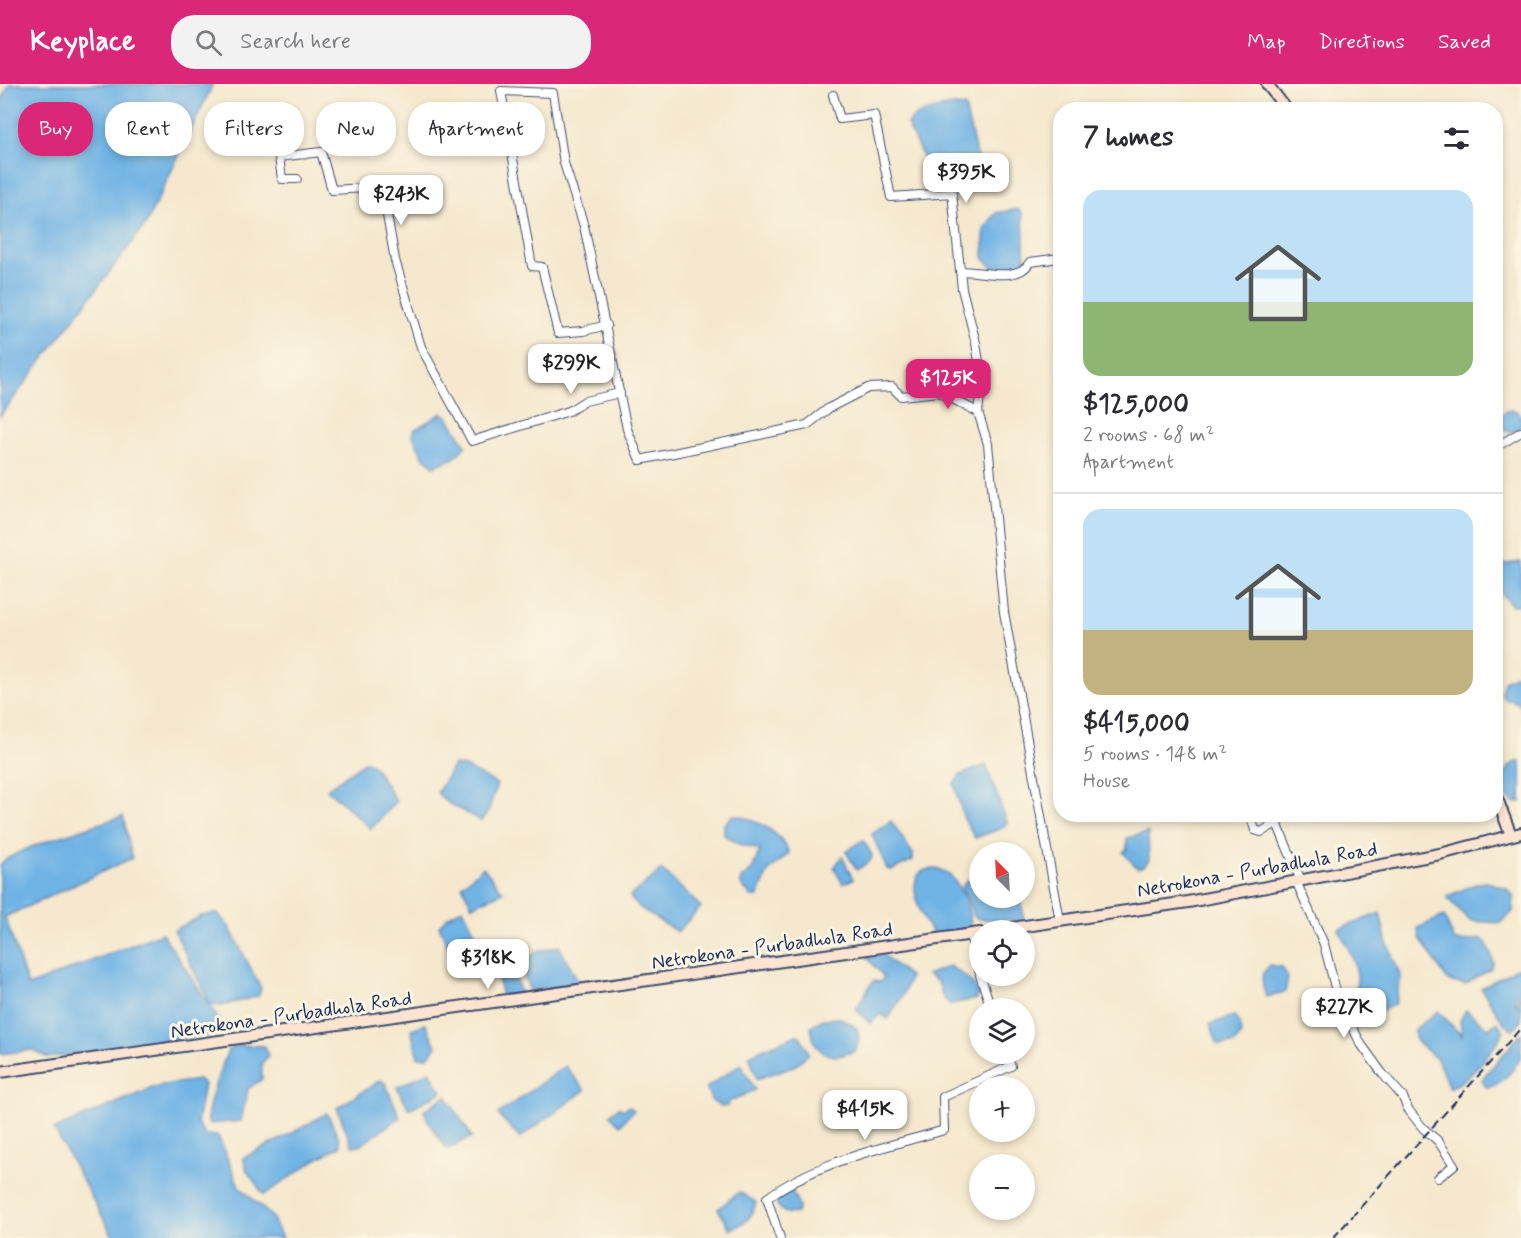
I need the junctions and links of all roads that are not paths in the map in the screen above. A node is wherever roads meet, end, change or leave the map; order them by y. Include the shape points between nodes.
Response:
1 (1267, 84) edge
2 (833, 94) dead end
3 (1281, 102) edge
4 (297, 179) dead end
5 (1053, 259) edge
6 (961, 272) junction
7 (607, 325) junction
8 (620, 393) junction
9 (978, 412) junction
10 (1521, 432) edge
11 (1503, 443) edge
12 (1503, 809) edge
13 (1252, 822) edge
14 (1516, 834) edge
15 (1298, 881) junction
16 (1060, 921) junction
17 (1035, 925) edge
18 (969, 934) edge
19 (1010, 1064) edge
20 (0, 1072) edge
21 (1438, 1178) dead end
22 (780, 1238) edge

1 - 3 main road
2 - 6 street via 840,119 874,115 891,197 952,193
4 - 8 street via 282,179 279,157 321,152 332,190 382,187 395,260 421,347 471,441 569,411 585,401
5 - 6 street via 1030,262 1015,274
6 - 9 street via 982,381
7 - 7 street via 585,226 564,163 553,93 501,91 532,267 542,267 558,333 584,332
7 - 8 street
8 - 9 street via 627,429 640,460 807,425 829,408 868,388 892,387 901,396 939,392
9 - 16 street via 988,444 1004,612
10 - 11 street
12 - 14 main road
13 - 15 street via 1255,830 1261,831 1277,824
14 - 15 main road, Netrokona - Purbadhola Road via 1440,854
15 - 16 main road, Netrokona - Purbadhola Road
15 - 21 street via 1324,944 1338,999 1361,1044 1454,1165
16 - 17 main road, Netrokona - Purbadhola Road
18 - 20 main road, Netrokona - Purbadhola Road
19 - 22 street via 943,1097 944,1130 824,1167 786,1184 767,1198

